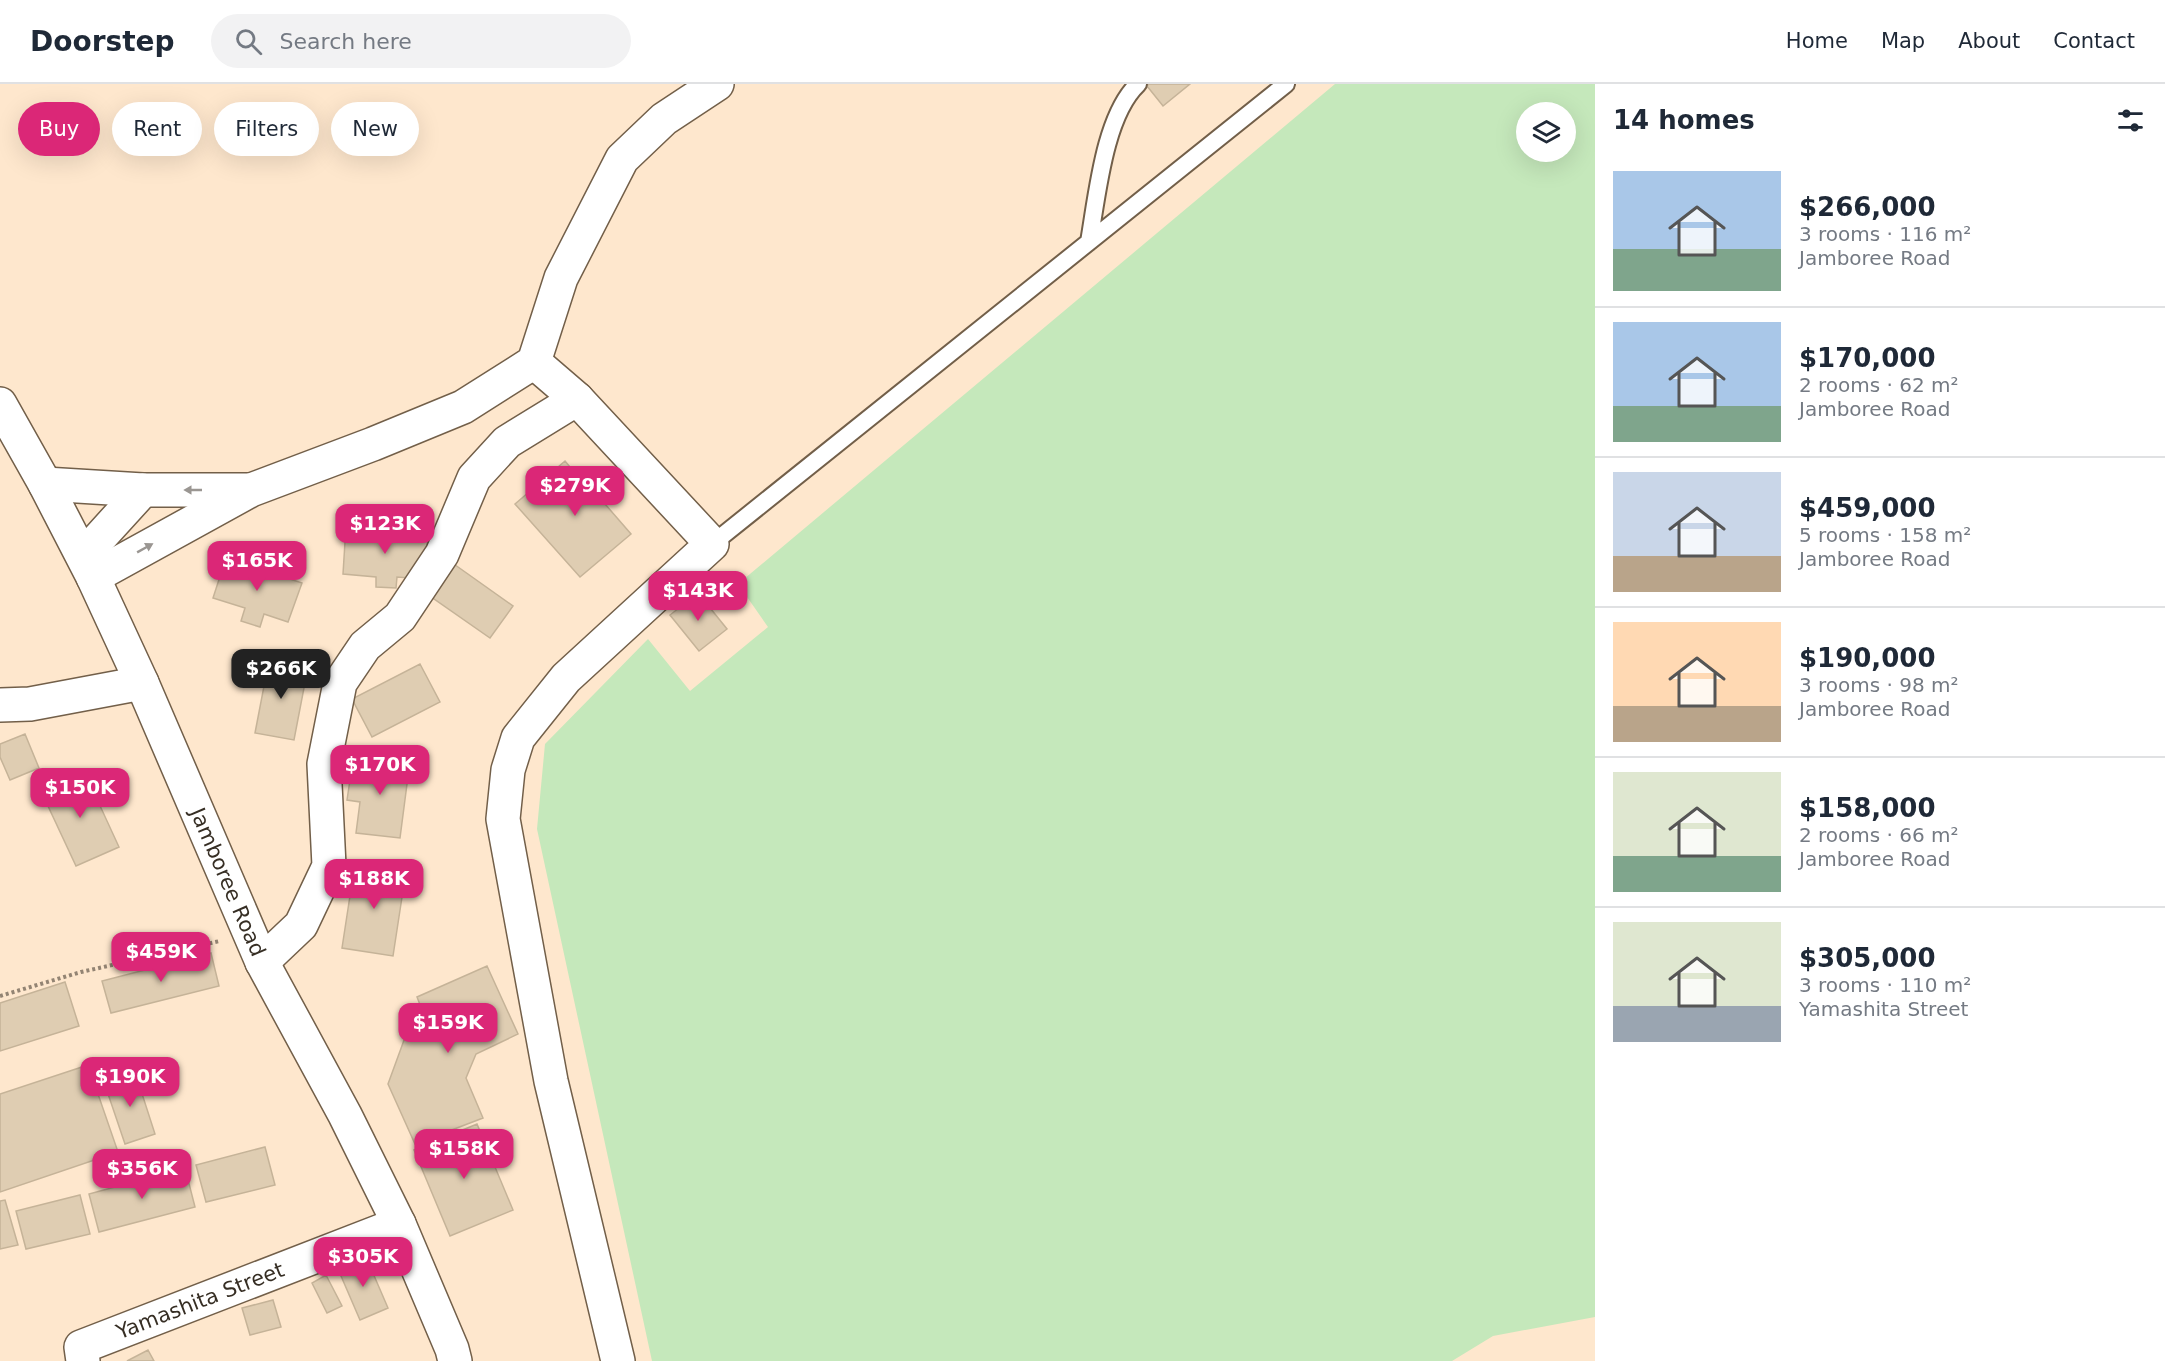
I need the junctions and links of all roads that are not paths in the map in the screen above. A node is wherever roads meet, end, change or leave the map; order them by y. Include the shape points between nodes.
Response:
1 (717, 84) edge
2 (1138, 84) edge
3 (1286, 84) edge
4 (1089, 242) junction
5 (534, 362) junction
6 (577, 399) junction
7 (0, 404) edge
8 (45, 484) junction
9 (143, 490) junction
10 (251, 490) junction
11 (712, 544) junction
12 (88, 567) junction
13 (142, 683) junction
14 (0, 705) edge
15 (256, 948) junction
16 (399, 1224) junction
17 (83, 1361) edge
18 (455, 1361) edge
19 (618, 1361) edge

1 - 5 street via 664,119 622,159 561,278
2 - 4 lane via 1112,124
3 - 4 lane
4 - 11 lane
5 - 6 street
5 - 10 street via 463,407
6 - 11 street
6 - 15 street via 507,442 474,478 442,554 400,617 365,646 340,683 324,764 330,866 301,925
7 - 8 street, Jamboree Road
8 - 9 street
8 - 12 street, Jamboree Road
10 -> 9 street
9 - 12 street
12 -> 10 street
11 - 19 street via 566,678 518,738 508,770 503,819 550,1081
12 - 13 street, Jamboree Road
13 - 14 street via 30,704
13 - 15 street, Jamboree Road
15 - 16 street, Jamboree Road
16 - 17 street, Yamashita Street via 81,1347
16 - 18 street, Jamboree Road

